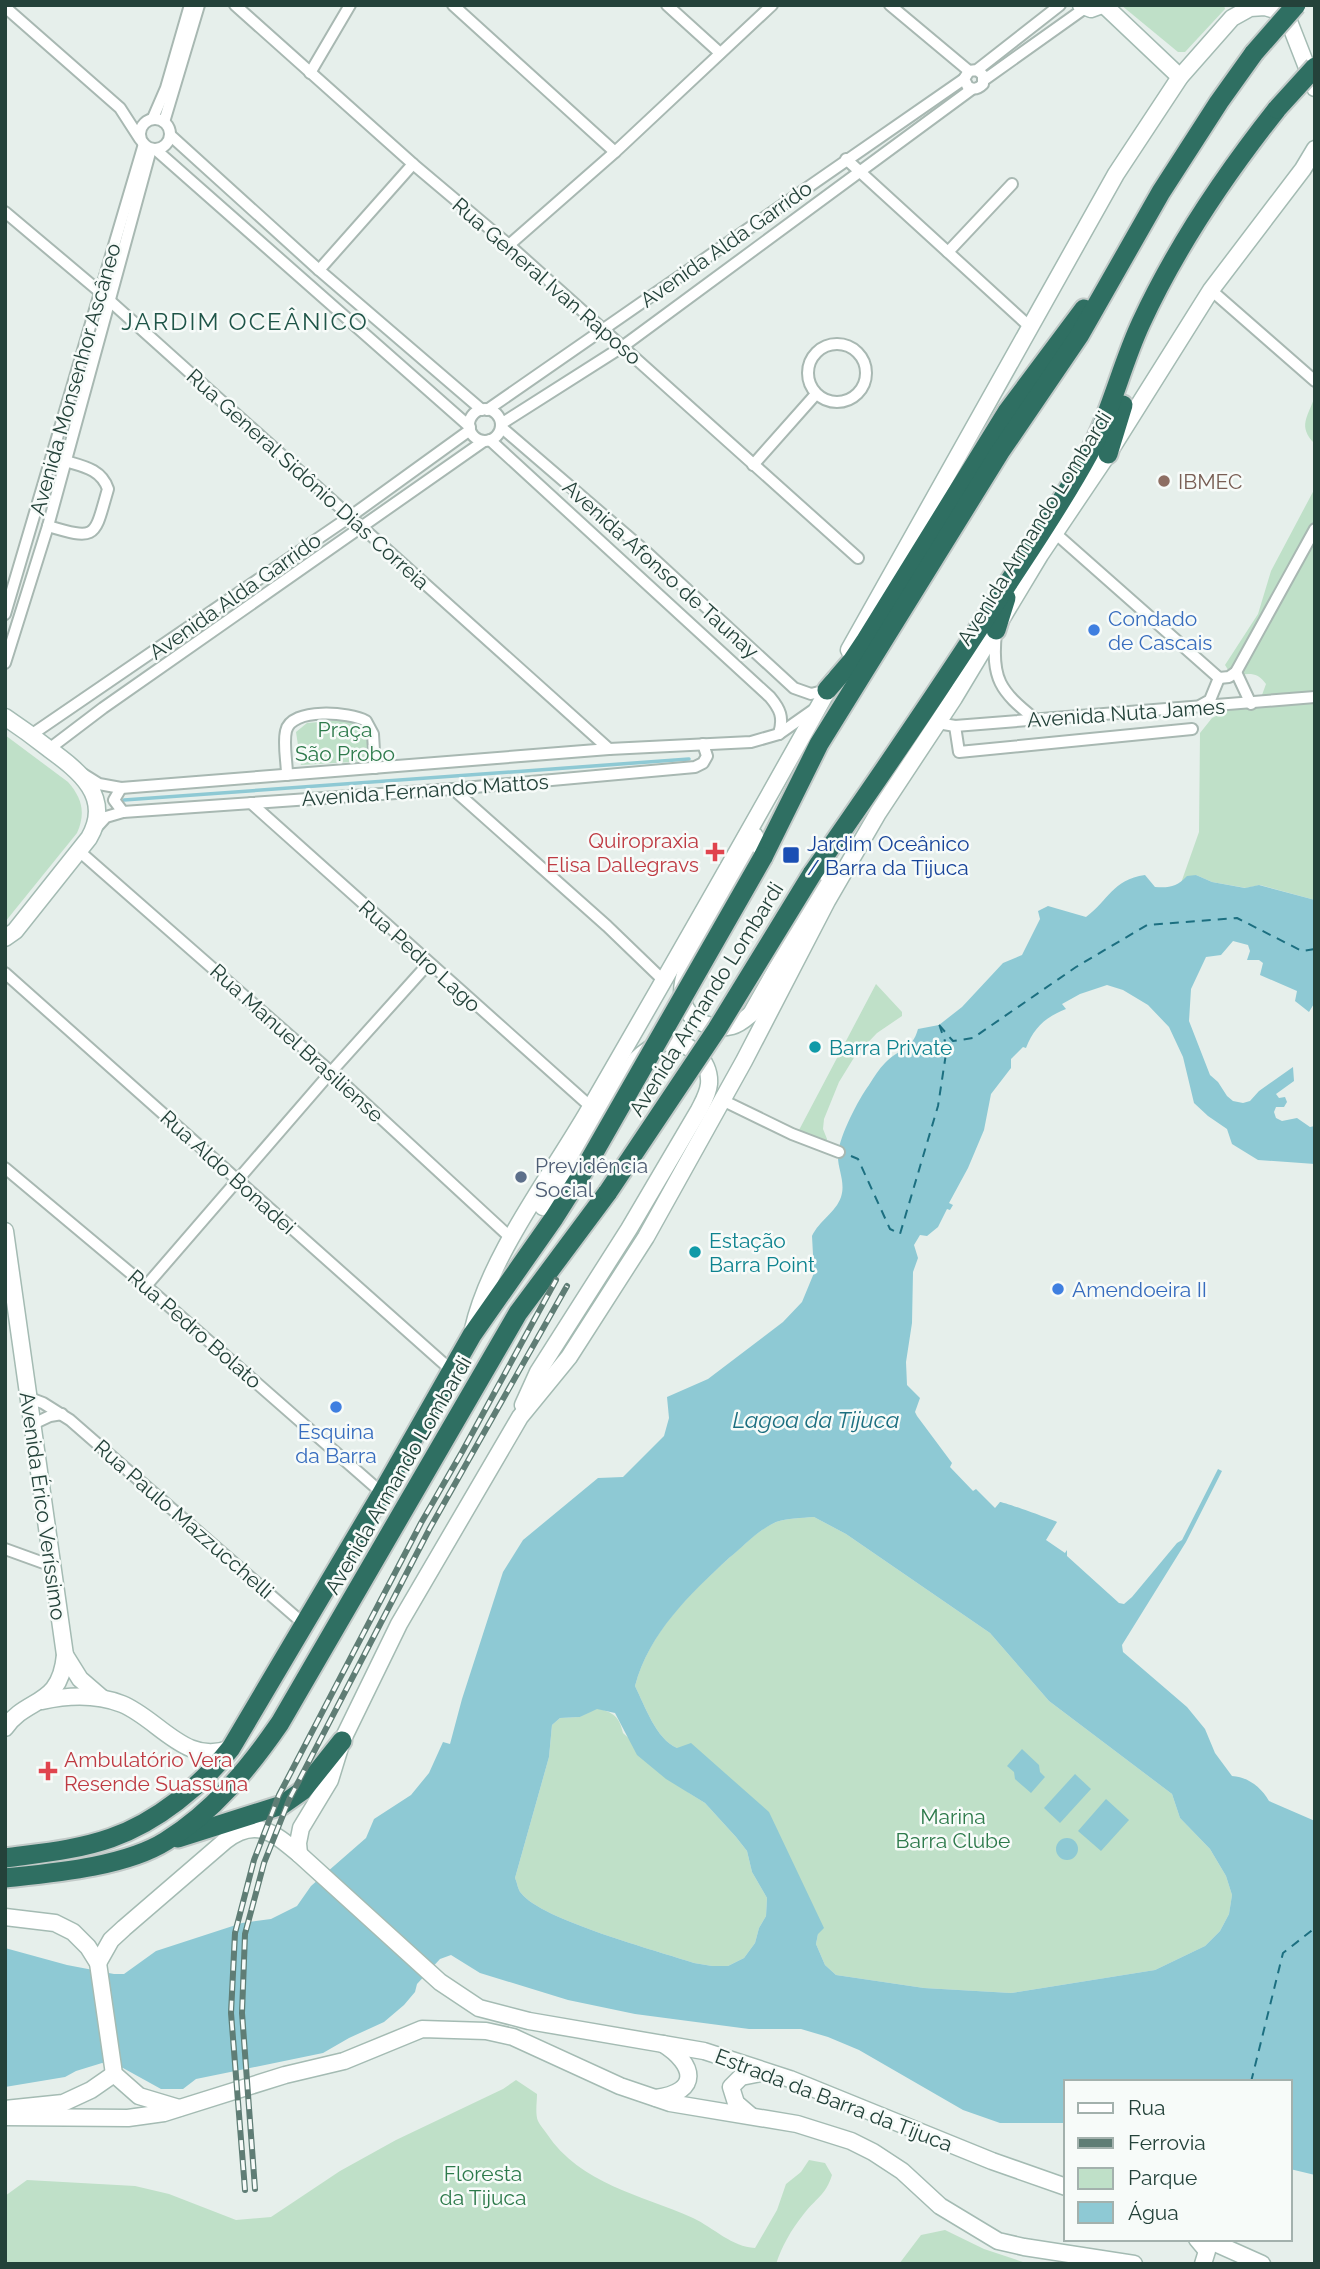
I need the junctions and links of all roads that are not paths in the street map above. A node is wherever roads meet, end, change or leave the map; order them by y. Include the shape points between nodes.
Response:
1 (190, 5) edge
2 (199, 5) edge
3 (235, 5) edge
4 (350, 5) edge
5 (453, 5) edge
6 (667, 5) edge
7 (772, 5) edge
8 (890, 5) edge
9 (1060, 5) edge
10 (1282, 5) edge
11 (1093, 6) edge
12 (1264, 6) edge
13 (5, 7) edge
14 (1293, 14) edge
15 (720, 53) junction
16 (1315, 67) edge
17 (310, 73) junction
18 (970, 73) junction
19 (1180, 77) junction
20 (984, 80) junction
21 (1315, 88) edge
22 (972, 89) junction
23 (120, 108) junction
24 (155, 120) junction
25 (170, 135) junction
26 (147, 145) junction
27 (615, 152) junction
28 (1312, 158) edge
29 (846, 159) junction
30 (412, 164) junction
31 (860, 172) junction
32 (1012, 184) dead end
33 (5, 212) edge
34 (509, 246) junction
35 (948, 252) junction
36 (319, 270) junction
37 (1116, 270) junction
38 (1161, 284) junction
39 (1211, 290) junction
40 (100, 292) junction
41 (109, 301) junction
42 (1030, 327) junction
43 (604, 331) junction
44 (622, 347) junction
45 (1315, 381) edge
46 (816, 394) junction
47 (484, 410) junction
48 (501, 426) junction
49 (470, 428) junction
50 (487, 441) junction
51 (1108, 454) junction
52 (51, 457) junction
53 (66, 461) junction
54 (753, 464) junction
55 (351, 516) junction
56 (48, 526) junction
57 (363, 527) junction
58 (1315, 529) edge
59 (1055, 533) junction
60 (859, 558) dead end
61 (1013, 575) junction
62 (5, 614) edge
63 (996, 630) junction
64 (5, 663) edge
65 (1236, 672) junction
66 (1219, 678) junction
67 (1315, 697) edge
68 (823, 698) junction
69 (1251, 704) junction
70 (1199, 707) junction
71 (5, 717) edge
72 (1035, 719) junction
73 (938, 723) junction
74 (955, 726) junction
75 (1192, 729) dead end
76 (779, 734) junction
77 (32, 736) junction
78 (702, 744) junction
79 (49, 749) junction
80 (609, 749) junction
81 (375, 768) junction
82 (782, 769) junction
83 (79, 771) junction
84 (287, 775) junction
85 (121, 788) junction
86 (453, 789) junction
87 (251, 803) junction
88 (123, 812) junction
89 (878, 813) junction
90 (94, 830) junction
91 (79, 851) junction
92 (10, 934) edge
93 (5, 946) edge
94 (429, 963) junction
95 (5, 973) edge
96 (663, 980) junction
97 (331, 1072) junction
98 (722, 1100) junction
99 (591, 1107) junction
100 (839, 1152) dead end
101 (5, 1168) edge
102 (236, 1180) junction
103 (5, 1231) edge
104 (512, 1239) junction
105 (491, 1280) junction
106 (146, 1286) junction
107 (472, 1335) junction
108 (452, 1370) junction
109 (27, 1397) junction
110 (62, 1414) junction
111 (520, 1417) junction
112 (32, 1425) junction
113 (382, 1493) junction
114 (5, 1549) edge
115 (52, 1566) junction
116 (304, 1625) junction
117 (65, 1656) junction
118 (102, 1698) junction
119 (40, 1702) junction
120 (7, 1723) edge
121 (342, 1741) junction
122 (231, 1748) junction
123 (164, 1843) junction
124 (5, 1858) edge
125 (305, 1859) junction
126 (5, 1878) edge
127 (5, 1917) edge
128 (99, 1966) junction
129 (660, 2042) junction
130 (768, 2071) junction
131 (113, 2072) junction
132 (653, 2098) junction
133 (5, 2109) edge
134 (180, 2109) junction
135 (751, 2115) junction
136 (5, 2117) edge
137 (1064, 2186) edge
138 (1199, 2241) edge
139 (1210, 2241) edge
140 (1134, 2264) edge
141 (1203, 2264) edge
142 (1262, 2264) edge

1 - 24 street
2 - 24 street
3 - 17 street, Rua General Ivan Raposo
4 - 17 street
5 - 27 street
6 - 15 street
7 - 15 street
8 - 18 street
9 - 18 street, Avenida Alda Garrido
10 - 14 street
11 - 19 main road
11 - 20 street
12 - 14 main road, Avenida Armando Lombardi
12 - 19 main road, Avenida Armando Lombardi via 1233,18
13 - 23 street
14 - 21 main road
14 - 37 highway, Avenida Armando Lombardi, bridge via 1254,53 1219,102
15 - 27 street
16 - 38 highway, Avenida Armando Lombardi, bridge via 1216,189
17 - 30 street, Rua General Ivan Raposo
18 - 20 street via 984,75
18 - 22 street via 968,87
18 - 29 street, Avenida Alda Garrido
19 - 42 main road, Avenida Armando Lombardi via 1116,174
20 - 22 street, Avenida Alda Garrido
22 - 31 street, Avenida Alda Garrido
23 - 24 street
23 - 26 street
24 - 25 street
24 - 26 street via 140,128
25 - 26 street via 165,145
25 - 36 street
26 - 40 street, Avenida Monsenhor Ascâneo
26 - 41 street, Avenida Monsenhor Ascâneo
26 - 49 street
27 - 34 street
28 - 39 main road, Avenida Armando Lombardi
29 - 31 street
29 - 43 street, Avenida Alda Garrido
30 - 34 street, Rua General Ivan Raposo
30 - 36 street
31 - 35 street
31 - 44 street, Avenida Alda Garrido
32 - 35 street
33 - 40 street, Rua General Sidônio Dias Correia
34 - 43 street, Rua General Ivan Raposo
35 - 42 street
36 - 47 street
37 - 68 highway via 1007,411 866,640
37 - 107 highway, Avenida Armando Lombardi, bridge via 1079,337 1000,452 819,744 762,857 580,1177
38 - 51 highway
38 - 61 highway, Avenida Armando Lombardi via 1136,334 1090,453
39 - 45 street
39 - 51 main road, Avenida Armando Lombardi
40 - 41 street, Rua General Sidônio Dias Correia
40 - 52 street, Avenida Monsenhor Ascâneo
41 - 53 street, Avenida Monsenhor Ascâneo
41 - 55 street, Rua General Sidônio Dias Correia
42 - 68 main road, Avenida Armando Lombardi
43 - 44 street, Rua General Ivan Raposo
43 - 47 street, Avenida Alda Garrido
44 - 48 street, Avenida Alda Garrido
44 - 54 street, Rua General Ivan Raposo
46 - 46 street via 835,403 855,396 866,378 861,357 844,345 833,344 815,354 808,374
46 - 54 street
47 - 48 street via 497,414
47 - 49 street via 472,416
48 - 50 street via 495,438
48 - 68 street, Avenida Afonso de Taunay via 794,688
49 - 50 street via 478,439
49 - 55 street, Avenida Alda Garrido
50 - 57 street, Avenida Alda Garrido
50 - 76 street, Avenida Afonso de Taunay via 769,697 781,713
51 - 59 main road, Avenida Armando Lombardi
52 - 53 street
52 - 62 street, Avenida Monsenhor Ascâneo
53 - 56 street, Avenida Monsenhor Ascâneo
53 - 56 street via 102,475 108,489 92,533 78,535
54 - 60 street, Rua General Ivan Raposo
55 - 57 street, Rua General Sidônio Dias Correia
55 - 77 street, Avenida Alda Garrido
56 - 64 street, Avenida Monsenhor Ascâneo
57 - 79 street, Avenida Alda Garrido
57 - 80 street, Rua General Sidônio Dias Correia
58 - 65 street
59 - 63 main road, Avenida Armando Lombardi
59 - 66 street
61 - 63 highway
61 - 123 highway, Avenida Armando Lombardi, bridge via 919,722 812,874 717,1029 608,1192 518,1314 280,1723 235,1782
63 - 72 street via 993,657 1002,690
63 - 73 main road, Avenida Armando Lombardi
65 - 66 street
65 - 69 street
66 - 70 street via 1210,700
67 - 69 street, Avenida Nuta James
68 - 76 street, Avenida Fernando Mattos
68 - 82 main road, Avenida Armando Lombardi
69 - 70 street, Avenida Nuta James
70 - 72 street, Avenida Nuta James
71 - 77 main road
72 - 74 street, Avenida Nuta James
73 - 74 street, Avenida Nuta James
73 - 89 main road, Avenida Armando Lombardi
74 - 75 street via 959,752
76 - 78 street, Avenida Fernando Mattos via 751,742
77 - 79 main road
78 - 80 street, Avenida Fernando Mattos
78 - 86 street, Avenida Fernando Mattos via 707,756 695,767
79 - 83 main road
80 - 81 street, Avenida Fernando Mattos
81 - 84 street, Avenida Fernando Mattos
81 - 84 street via 373,734 366,721 346,714 314,715 289,723
82 - 89 main road via 744,862 684,978 685,1010 706,1025 730,1027 751,1014 815,899
82 - 96 main road, Avenida Armando Lombardi
83 - 85 street, Avenida Fernando Mattos via 99,784
83 - 90 main road via 95,797
84 - 85 street, Avenida Fernando Mattos
85 - 88 street via 114,800
86 - 87 street, Avenida Fernando Mattos
86 - 96 street
87 - 88 street, Avenida Fernando Mattos
87 - 94 street, Rua Pedro Lago
88 - 90 street, Avenida Fernando Mattos via 106,817
89 - 98 main road, Avenida Armando Lombardi
90 - 91 main road
91 - 92 main road
91 - 97 street, Rua Manuel Brasiliense
92 - 93 main road
94 - 97 street
94 - 99 street, Rua Pedro Lago
95 - 102 street, Rua Aldo Bonadei
96 - 99 main road, Avenida Armando Lombardi
97 - 102 street
97 - 104 street, Rua Manuel Brasiliense
98 - 100 street via 792,1135
98 - 111 main road, Avenida Armando Lombardi via 610,1295 569,1357
99 - 104 main road, Avenida Armando Lombardi
101 - 106 street, Rua Pedro Bolato
102 - 106 street
102 - 108 street, Rua Aldo Bonadei
103 - 109 main road, Avenida Érico Veríssimo
104 - 105 main road, Avenida Armando Lombardi
105 - 107 main road, Avenida Armando Lombardi
105 - 111 main road via 636,1060 644,1052 677,1042 703,1059 707,1095 538,1372
106 - 113 street, Rua Pedro Bolato
107 - 108 highway, Avenida Armando Lombardi
108 - 113 highway, Avenida Armando Lombardi
109 - 110 street, Rua Paulo Mazzucchelli
109 - 112 main road, Avenida Érico Veríssimo
110 - 112 street
110 - 116 street, Rua Paulo Mazzucchelli
111 - 121 main road, Avenida Armando Lombardi via 399,1624
112 - 115 main road, Avenida Érico Veríssimo
113 - 116 highway, Avenida Armando Lombardi
114 - 115 street
115 - 117 main road, Avenida Érico Veríssimo
116 - 122 highway, Avenida Armando Lombardi
117 - 118 main road via 80,1679
117 - 119 main road via 61,1678
118 - 119 main road via 72,1696
118 - 122 main road via 137,1712 194,1750 215,1753
119 - 120 main road
121 - 123 highway via 302,1791 282,1805
121 - 125 main road, Avenida Armando Lombardi via 330,1780 301,1828 298,1843
122 - 124 highway, Avenida Armando Lombardi via 171,1805 112,1838
123 - 126 highway, Avenida Armando Lombardi via 69,1871
125 - 128 main road, Estrada da Barra da Tijuca via 267,1831 234,1834 111,1940
125 - 129 main road, Estrada da Barra da Tijuca via 440,1982 472,2004 529,2021
127 - 128 main road via 64,1926 81,1939
128 - 131 main road
129 - 130 main road, Estrada da Barra da Tijuca via 704,2050
129 - 132 main road via 684,2061 689,2073 678,2092
130 - 135 main road via 746,2075 731,2087 736,2103
130 - 137 main road, Estrada da Barra da Tijuca
131 - 133 main road via 91,2090 63,2102
131 - 134 main road via 139,2096
132 - 134 main road, Estrada da Barra da Tijuca via 507,2035 438,2028 422,2029 344,2060
132 - 135 main road, Estrada da Barra da Tijuca
134 - 136 main road, Estrada da Barra da Tijuca via 128,2118
135 - 140 main road, Estrada da Barra da Tijuca via 828,2133 873,2152 940,2206 998,2241
138 - 141 main road via 1207,2251
139 - 142 main road

